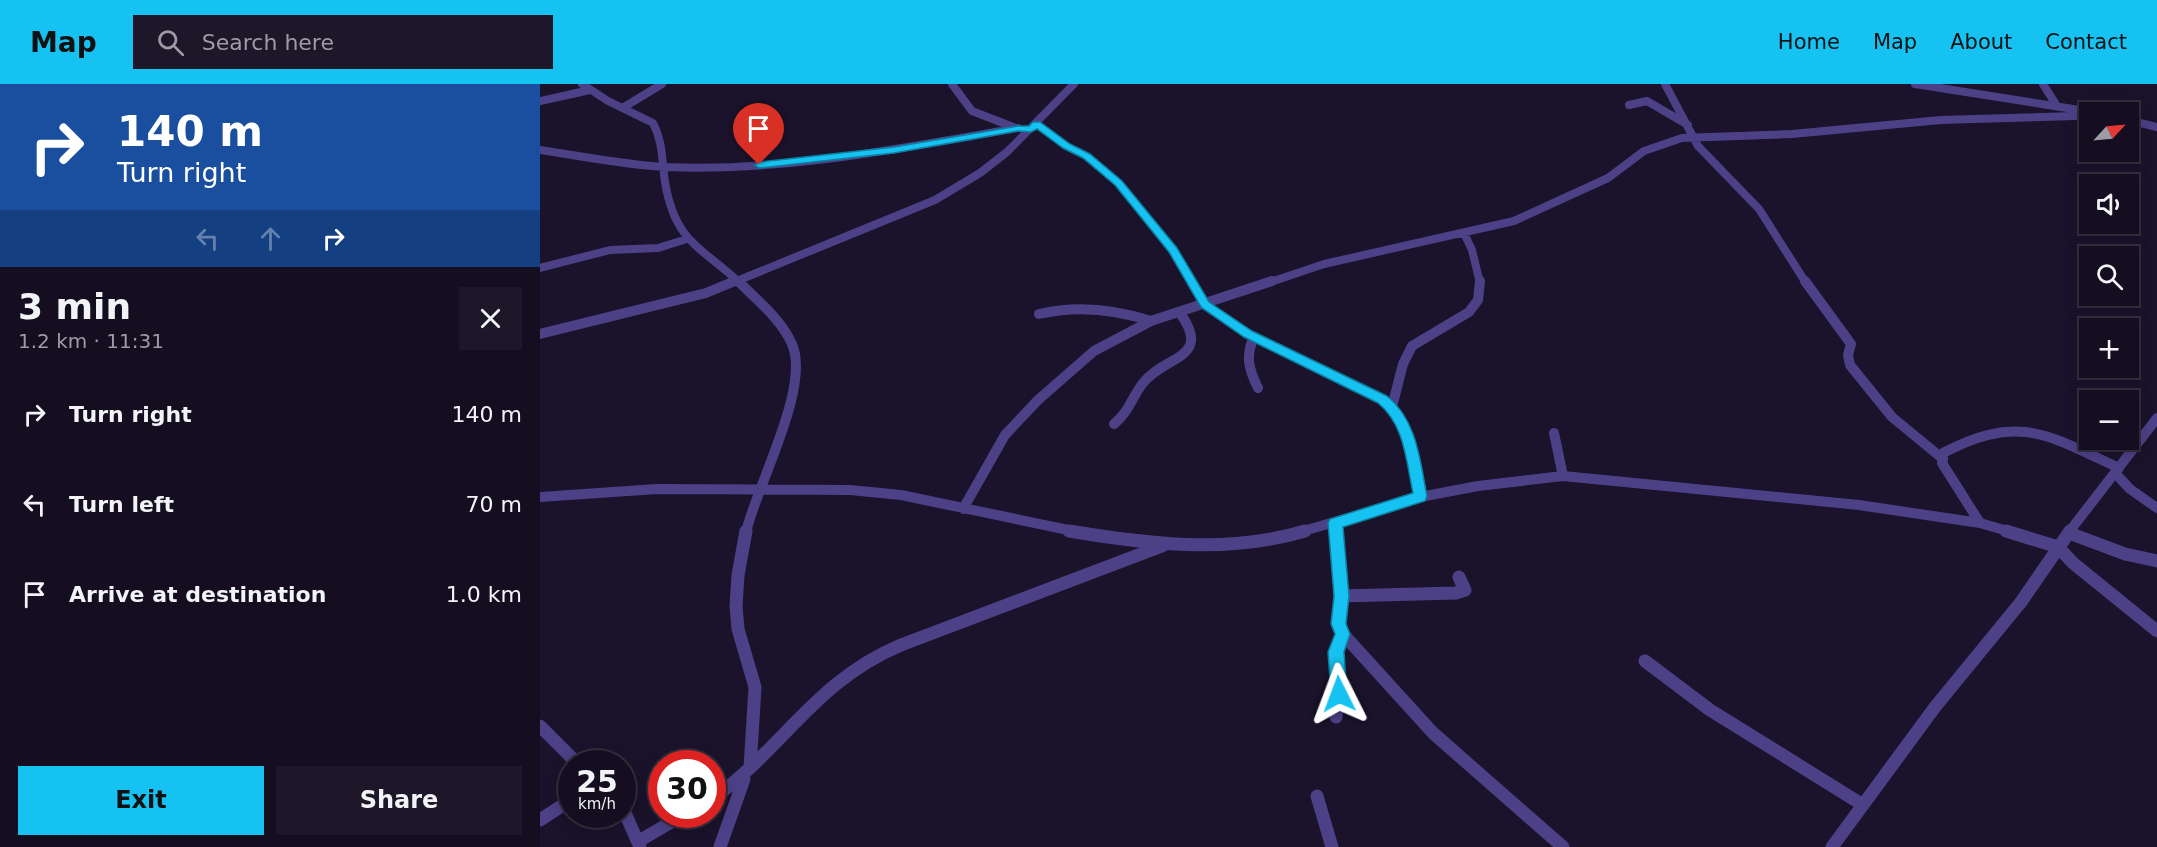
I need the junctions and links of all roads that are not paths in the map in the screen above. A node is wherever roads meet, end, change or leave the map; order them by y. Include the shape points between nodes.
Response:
1 (582, 84) edge
2 (662, 84) edge
3 (952, 84) edge
4 (1074, 84) edge
5 (1665, 84) edge
6 (1915, 84) edge
7 (2043, 84) edge
8 (590, 90) junction
9 (540, 101) edge
10 (2055, 103) dead end
11 (1629, 105) dead end
12 (624, 107) junction
13 (2079, 111) edge
14 (2079, 115) edge
15 (2139, 123) edge
16 (1688, 126) junction
17 (1034, 127) junction
18 (2157, 127) edge
19 (1018, 128) junction
20 (1694, 136) junction
21 (540, 150) edge
22 (665, 167) junction
23 (1464, 233) junction
24 (687, 239) junction
25 (540, 268) edge
26 (738, 281) junction
27 (1205, 305) junction
28 (1180, 313) junction
29 (1039, 314) dead end
30 (1151, 321) junction
31 (540, 334) edge
32 (1254, 337) junction
33 (1258, 388) dead end
34 (1392, 407) junction
35 (2157, 418) edge
36 (1114, 424) dead end
37 (1554, 433) dead end
38 (1943, 459) junction
39 (2117, 470) junction
40 (1563, 476) junction
41 (760, 488) junction
42 (1420, 496) junction
43 (540, 497) edge
44 (2157, 508) edge
45 (963, 509) junction
46 (1335, 523) junction
47 (1980, 523) junction
48 (2069, 533) junction
49 (1168, 544) junction
50 (2058, 547) junction
51 (2157, 561) edge
52 (1459, 577) dead end
53 (1341, 596) junction
54 (2157, 631) edge
55 (1342, 634) junction
56 (1645, 661) dead end
57 (1336, 717) dead end
58 (540, 726) edge
59 (564, 750) edge
60 (747, 772) junction
61 (726, 788) edge
62 (1317, 796) dead end
63 (1863, 805) junction
64 (558, 808) edge
65 (540, 820) edge
66 (632, 828) edge
67 (664, 828) edge
68 (639, 844) edge
69 (720, 847) edge
70 (1332, 847) edge
71 (1563, 847) edge
72 (1832, 847) edge

1 - 8 street
2 - 12 street
3 - 19 street via 972,111
4 - 17 street
5 - 16 street
6 - 13 street
7 - 10 street
8 - 9 street
8 - 12 street
11 - 16 street via 1647,101
12 - 22 street via 653,123 663,145
14 - 20 street via 1941,120 1792,134
15 - 18 street
16 - 20 street
17 - 19 street
17 - 26 street via 980,173 935,200
17 - 27 street via 1086,156 1118,183 1168,242
19 - 22 street via 894,150 746,166
20 - 23 street via 1644,151 1608,178 1529,215
20 - 38 street via 1709,160 1759,209 1820,305 1851,344 1850,365 1872,396 1909,435
21 - 22 street
22 - 24 street via 663,173 679,227
23 - 27 street via 1324,264
23 - 34 street via 1480,279 1478,300 1469,312 1412,346
24 - 25 street via 658,248 610,250
24 - 26 street
26 - 31 street via 706,293
26 - 41 street via 791,341 797,366
27 - 28 street
27 - 32 street
28 - 30 street
28 - 36 street via 1191,331 1190,348 1144,382 1132,407
29 - 30 street via 1079,309 1128,313
30 - 45 street via 1094,351 1038,400 1005,435
32 - 33 street via 1248,348 1247,366
32 - 34 street
34 - 42 street via 1407,432
35 - 39 street
37 - 40 street
38 - 39 street via 1944,453 1955,446 2011,430 2071,446
38 - 47 street
39 - 44 street via 2130,489
39 - 48 street
40 - 42 street
40 - 47 street via 1859,505
41 - 43 street via 657,489
41 - 45 street via 891,494
41 - 60 street via 738,583 737,622 753,669 755,690
42 - 46 street
45 - 49 street via 1128,541
46 - 49 street via 1227,546
46 - 53 street
47 - 50 street
48 - 50 street
48 - 51 street via 2125,554
49 - 60 street via 864,662 798,716
50 - 54 street
50 - 63 street via 2021,602 1935,707
52 - 53 street via 1465,590 1456,593
53 - 55 street
55 - 57 street via 1336,652
55 - 71 street via 1432,733
56 - 63 street via 1710,710
58 - 59 street
60 - 61 street
60 - 69 street
62 - 70 street
63 - 72 street
64 - 65 street
66 - 68 street
67 - 68 street

